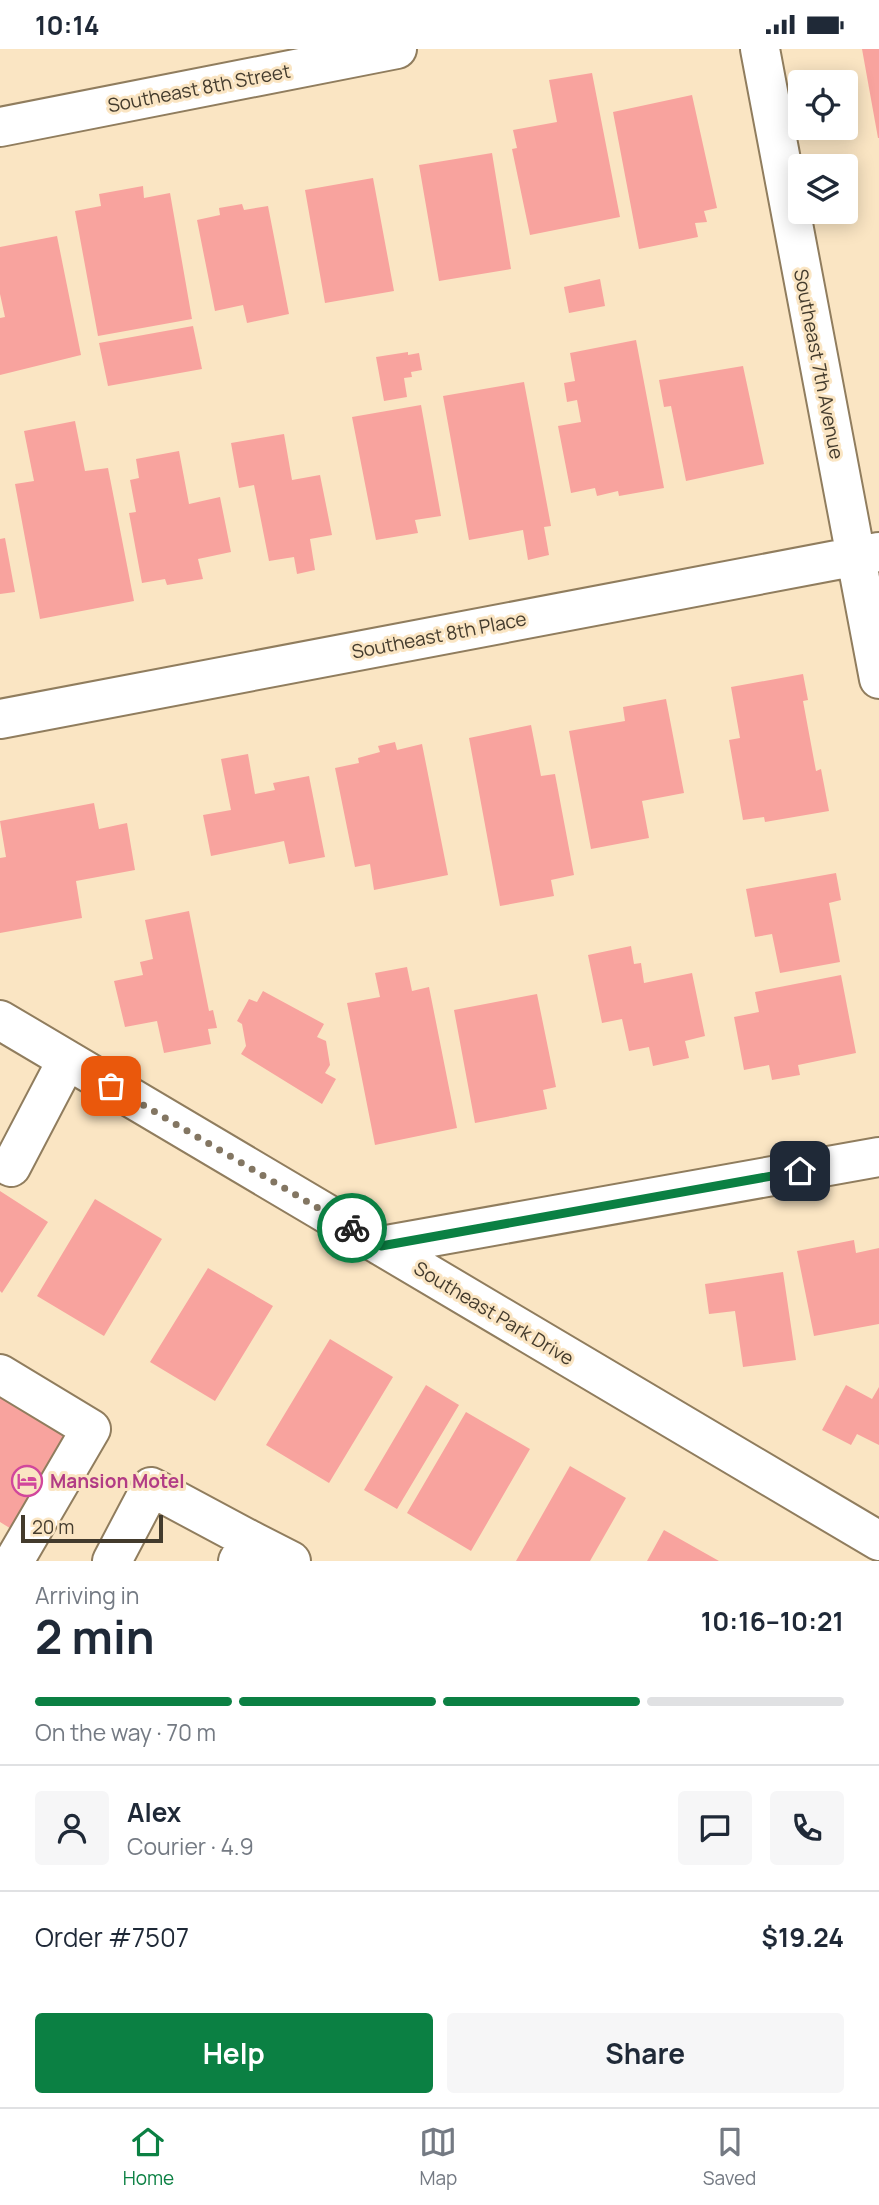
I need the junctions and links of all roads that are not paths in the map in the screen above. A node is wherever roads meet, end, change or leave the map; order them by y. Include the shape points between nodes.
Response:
1 (397, 49) edge
2 (760, 49) edge
3 (0, 127) edge
4 (867, 554) edge
5 (879, 679) edge
6 (0, 719) edge
7 (0, 1020) edge
8 (66, 1059) junction
9 (879, 1157) edge
10 (11, 1167) dead end
11 (381, 1246) junction
12 (0, 1374) edge
13 (879, 1541) edge
14 (244, 1550) edge
15 (14, 1561) edge
16 (112, 1561) edge
17 (291, 1561) edge

1 - 3 street, Southeast 8th Street
2 - 4 street, Southeast 7th Avenue
4 - 5 street, Southeast 7th Avenue
4 - 6 street, Southeast 8th Place
7 - 8 street, Southeast Park Drive
8 - 10 street
8 - 11 street, Southeast Park Drive
9 - 11 street
11 - 13 street, Southeast Park Drive
12 - 15 street via 91,1429
14 - 16 street via 151,1487
14 - 17 street

